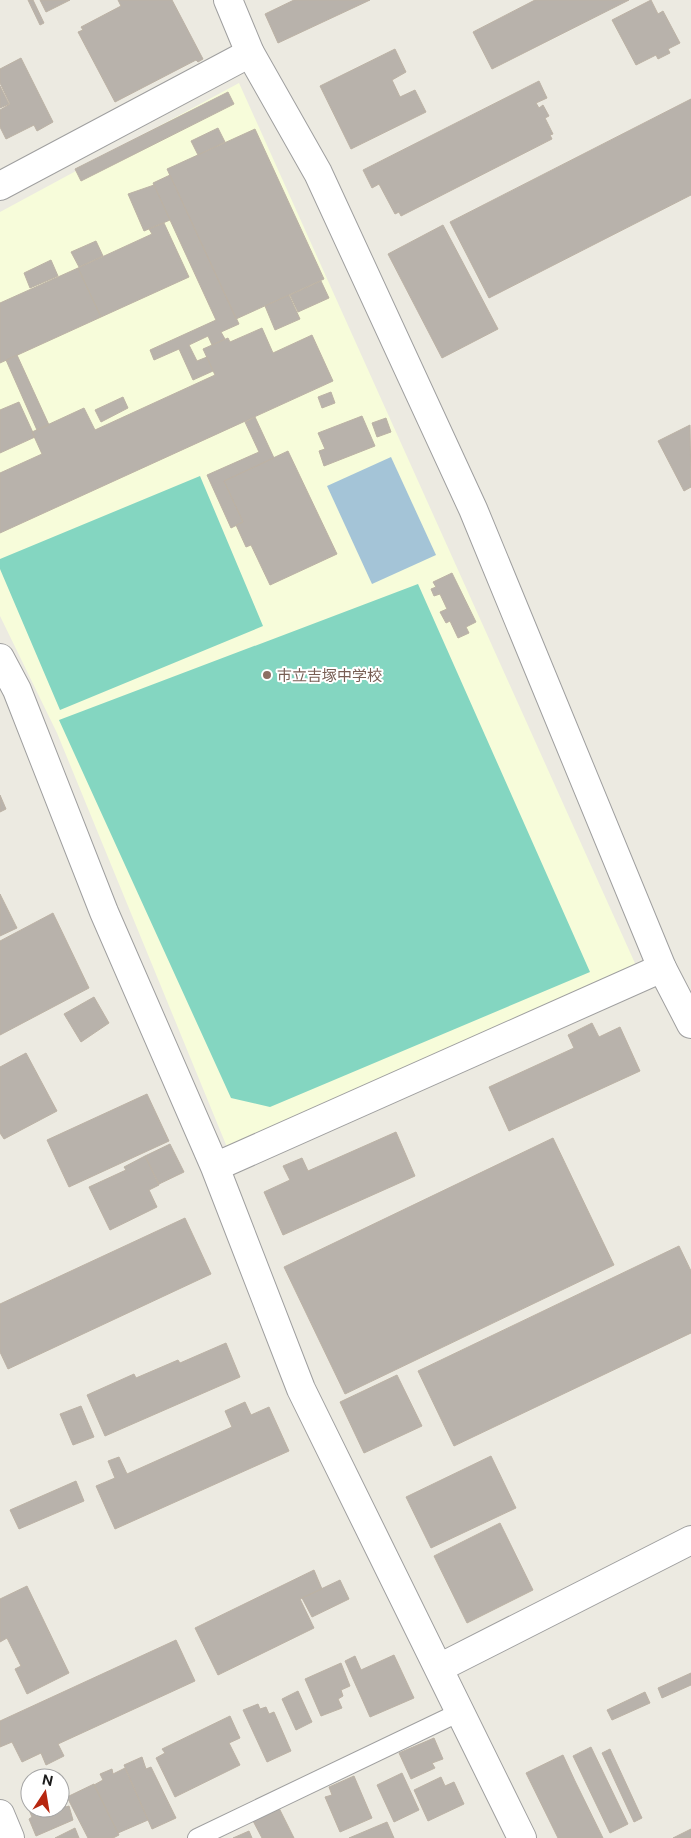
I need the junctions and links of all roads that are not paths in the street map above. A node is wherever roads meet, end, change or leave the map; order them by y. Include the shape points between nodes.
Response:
1 (228, 0) edge
2 (250, 53) junction
3 (0, 186) edge
4 (0, 658) edge
5 (662, 968) junction
6 (684, 992) edge
7 (691, 1024) edge
8 (216, 1167) junction
9 (691, 1540) edge
10 (439, 1668) junction
11 (460, 1712) junction
12 (0, 1814) edge
13 (10, 1838) edge
14 (197, 1838) edge
15 (522, 1838) edge

1 - 2 street
2 - 3 street
2 - 5 street via 318,173 473,509
4 - 8 street via 17,690 104,912
5 - 6 street
5 - 8 street
6 - 7 street
8 - 10 street via 301,1389
9 - 10 street
10 - 11 street
11 - 14 lane
11 - 15 street
12 - 13 street

